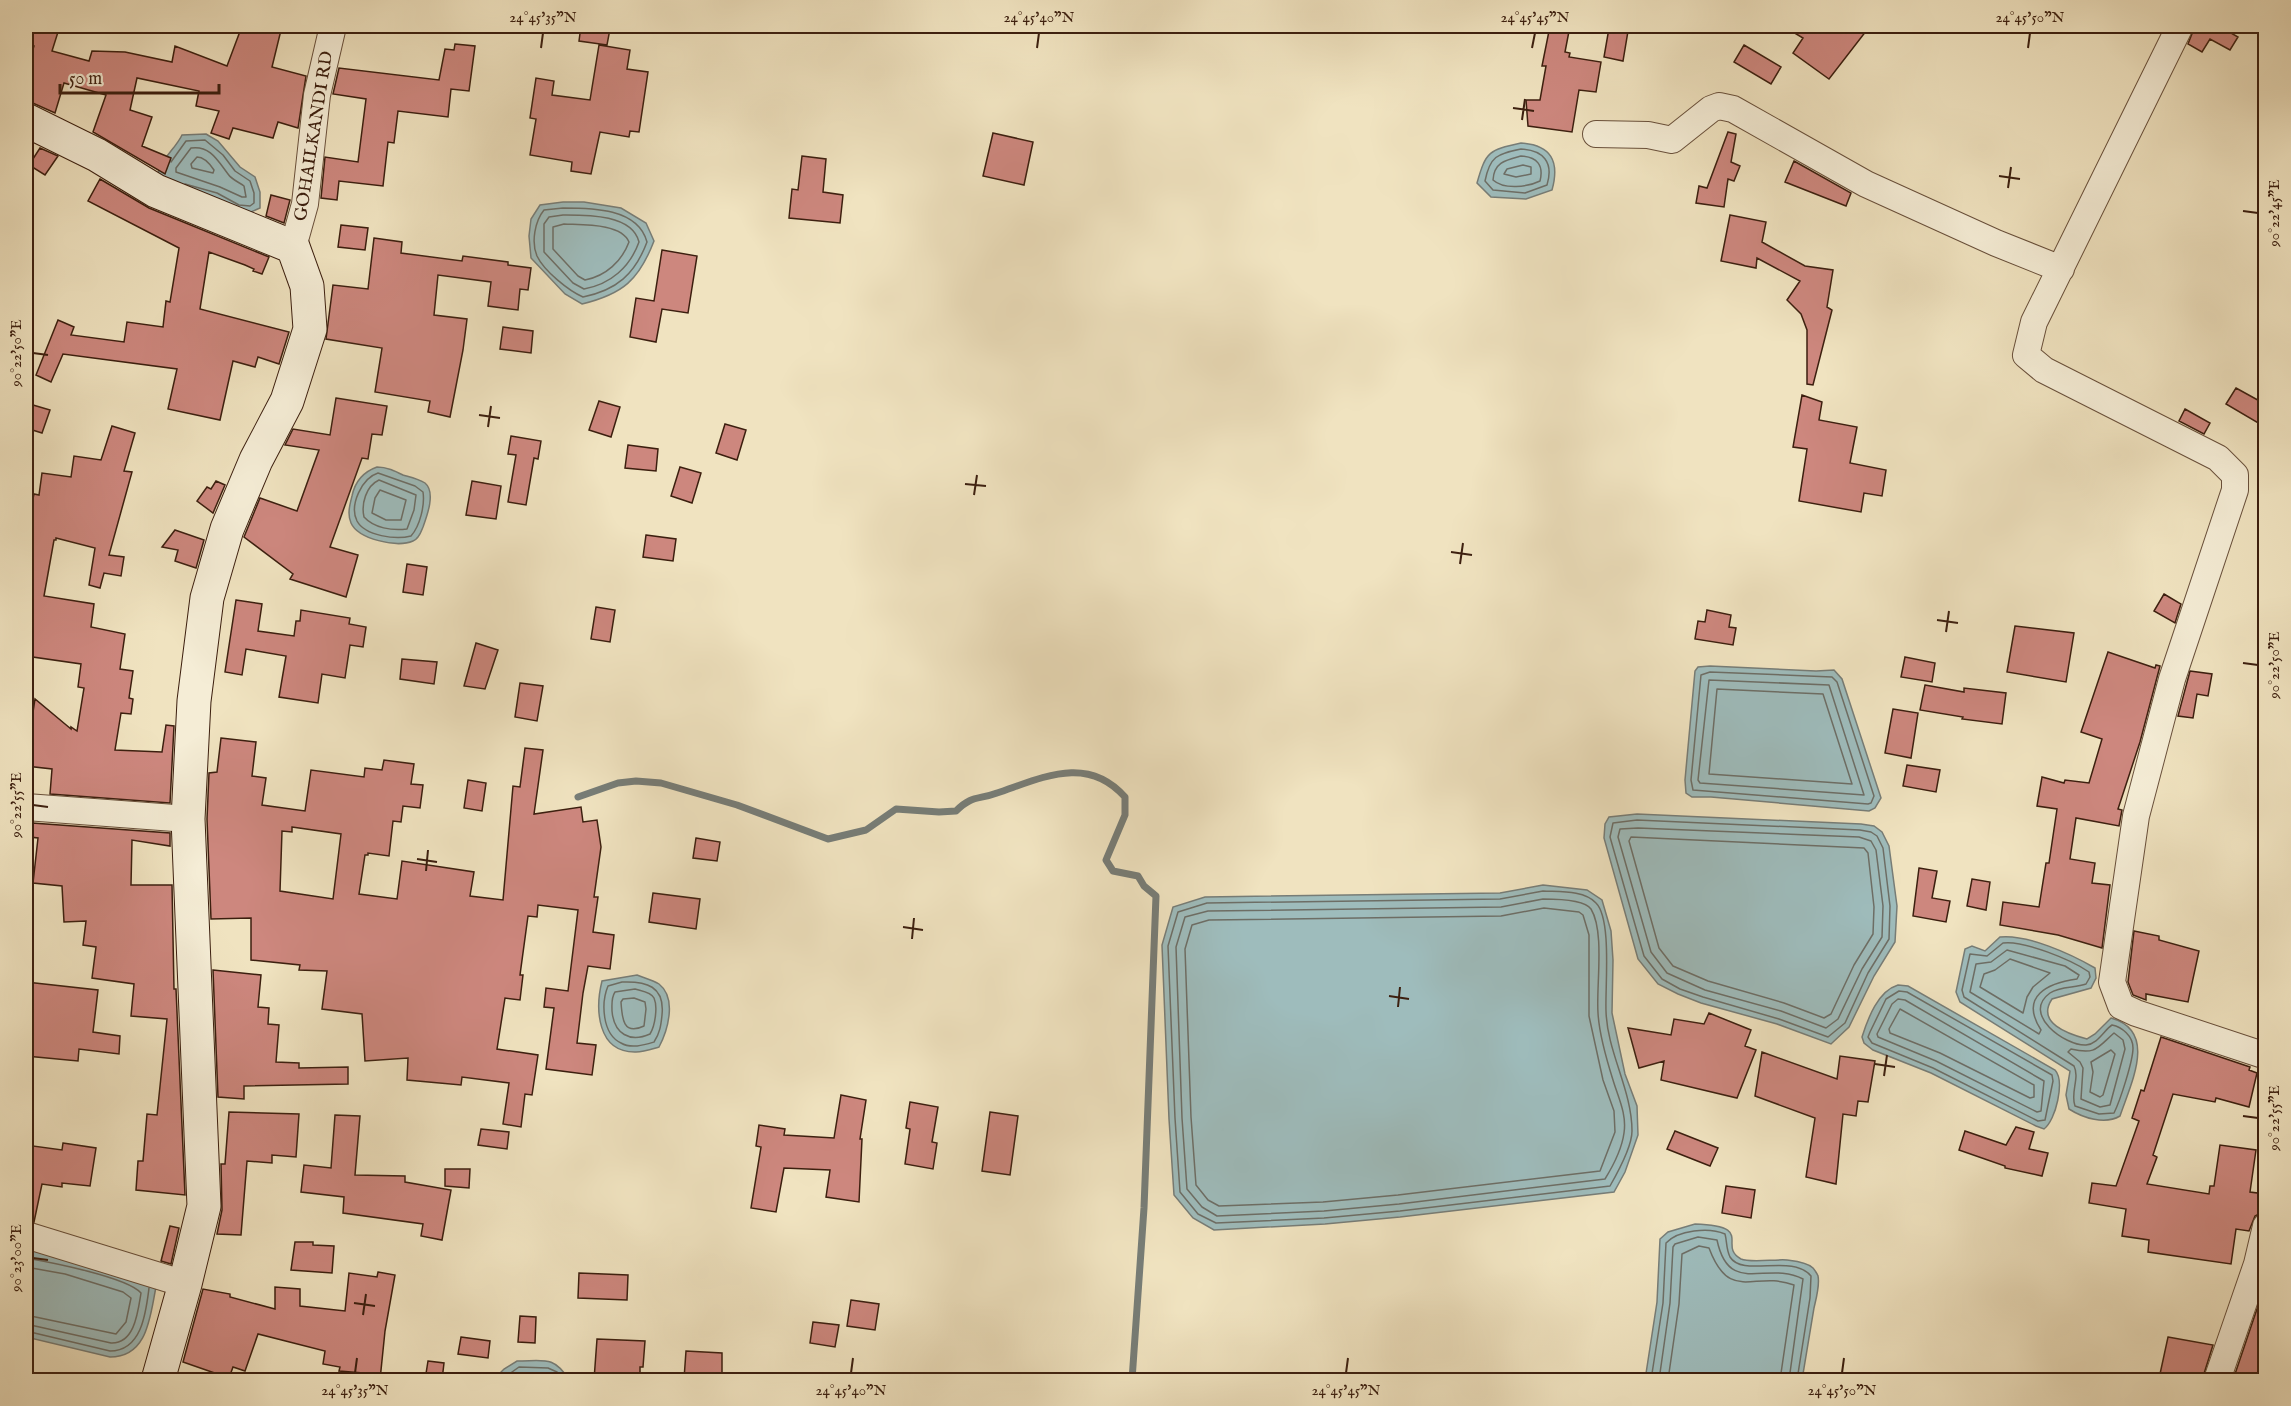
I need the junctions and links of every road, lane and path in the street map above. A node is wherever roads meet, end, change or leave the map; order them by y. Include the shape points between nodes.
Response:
1 (333, 26) edge
2 (2180, 26) edge
3 (26, 120) edge
4 (1596, 134) dead end
5 (293, 247) junction
6 (2061, 268) junction
7 (26, 807) edge
8 (153, 816) junction
9 (2265, 1056) edge
10 (2265, 1226) edge
11 (26, 1235) edge
12 (185, 1284) junction
13 (158, 1380) edge
14 (2217, 1380) edge

1 - 5 street, GOHAILKANDI RD via 317,95 305,204
2 - 6 street
3 - 5 street via 97,155 156,191
4 - 6 street via 1648,135 1672,140 1711,109 1733,109 1866,184
5 - 8 street via 307,286 310,329 287,401 227,528 207,598 194,701
6 - 9 street via 2034,322 2026,355 2043,370 2218,458 2235,476 2235,490 2172,679 2136,816 2112,982 2121,1006
7 - 8 street
8 - 12 street via 204,1206
10 - 14 street via 2257,1264
11 - 12 street
12 - 13 street

